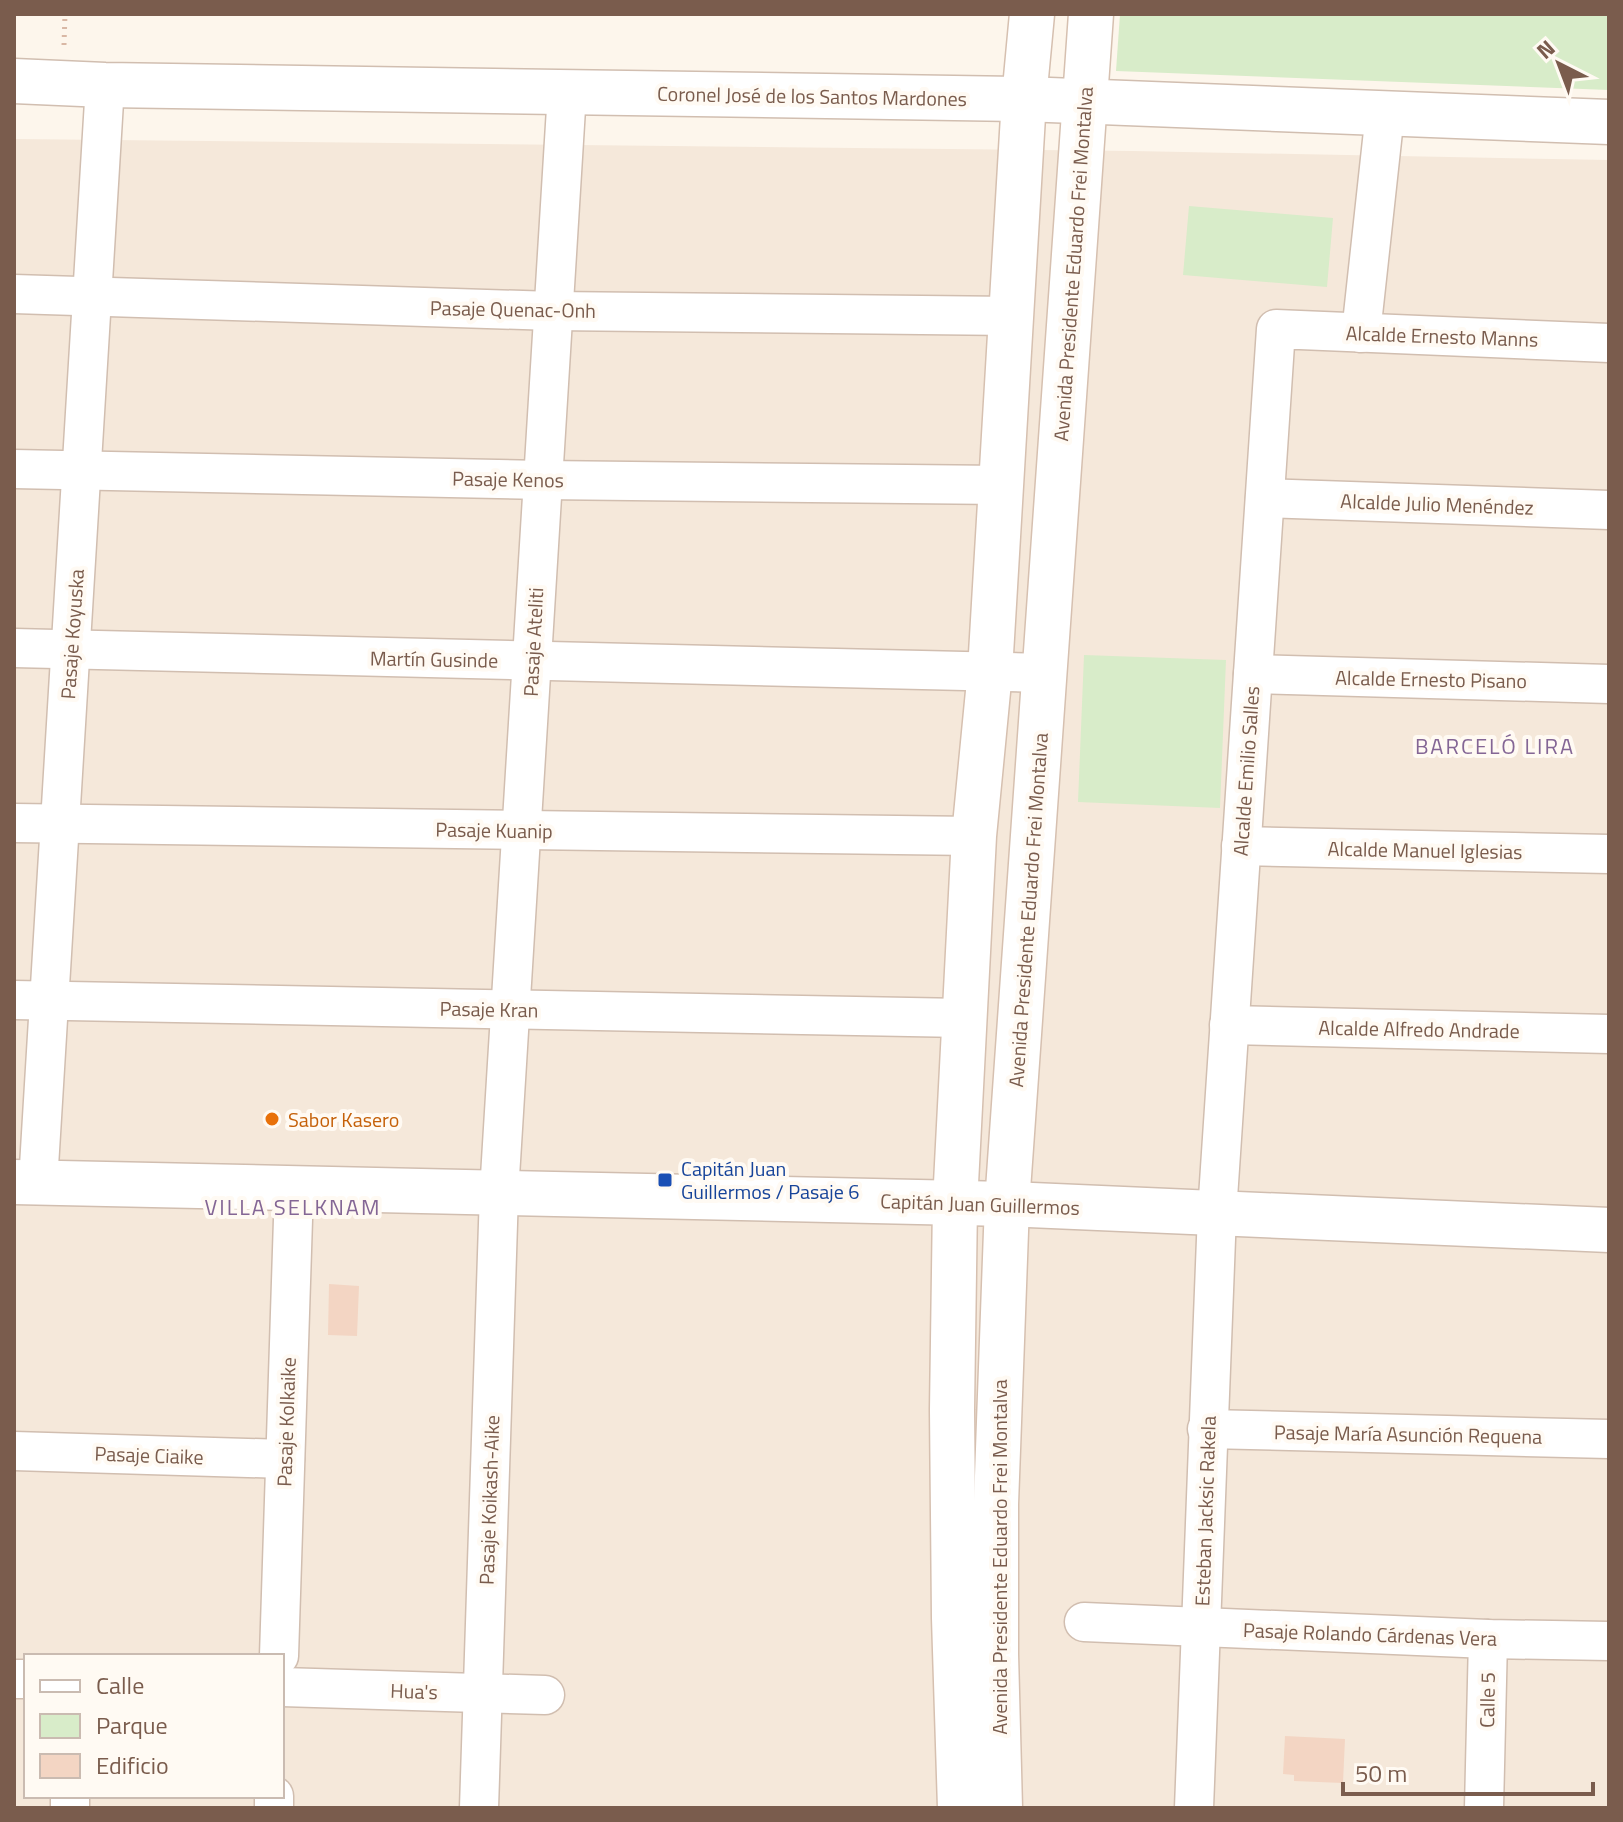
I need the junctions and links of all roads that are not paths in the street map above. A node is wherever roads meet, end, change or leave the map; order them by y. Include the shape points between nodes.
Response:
1 (1032, 14) edge
2 (1091, 14) edge
3 (14, 81) edge
4 (105, 85) junction
5 (567, 92) junction
6 (1024, 99) junction
7 (1083, 101) junction
8 (1385, 113) junction
9 (1609, 122) edge
10 (14, 294) edge
11 (93, 296) junction
12 (553, 311) junction
13 (1013, 316) junction
14 (1276, 329) joint
15 (1361, 333) junction
16 (1609, 343) edge
17 (14, 469) edge
18 (82, 470) junction
19 (543, 480) junction
20 (1003, 485) junction
21 (1265, 498) junction
22 (1609, 510) edge
23 (14, 648) edge
24 (71, 650) junction
25 (532, 661) junction
26 (990, 671) junction
27 (1045, 673) junction
28 (1253, 674) junction
29 (1609, 684) edge
30 (14, 823) edge
31 (61, 824) junction
32 (522, 831) junction
33 (974, 836) junction
34 (1241, 846) junction
35 (1609, 854) edge
36 (32, 1000) edge
37 (510, 1010) junction
38 (963, 1018) junction
39 (1229, 1025) junction
40 (1609, 1034) edge
41 (26, 1182) edge
42 (294, 1188) junction
43 (499, 1193) junction
44 (955, 1203) junction
45 (1007, 1204) junction
46 (1217, 1213) junction
47 (1609, 1230) edge
48 (1207, 1429) junction
49 (1609, 1439) edge
50 (14, 1451) edge
51 (285, 1459) junction
52 (1084, 1622) dead end
53 (1201, 1627) junction
54 (1488, 1639) junction
55 (1609, 1641) edge
56 (279, 1654) edge
57 (284, 1687) edge
58 (483, 1693) junction
59 (545, 1695) dead end
60 (479, 1808) edge
61 (960, 1808) edge
62 (1000, 1808) edge
63 (1194, 1808) edge
64 (1484, 1808) edge

1 - 6 main road, Avenida Presidente Eduardo Frei Montalva
2 - 7 main road, Avenida Presidente Eduardo Frei Montalva
3 - 4 main road, Coronel José de los Santos Mardones
4 - 5 main road, Coronel José de los Santos Mardones
4 - 11 street, Pasaje Koyuska
5 - 6 main road, Coronel José de los Santos Mardones
5 - 12 street, Pasaje Ateliti
6 - 7 main road, Coronel José de los Santos Mardones
6 - 13 main road, Avenida Presidente Eduardo Frei Montalva
7 - 8 main road, Coronel José de los Santos Mardones
7 - 27 main road, Avenida Presidente Eduardo Frei Montalva
8 - 9 main road, Coronel José de los Santos Mardones
8 - 15 street
10 - 11 street, Pasaje Quenac-Onh
11 - 12 street, Pasaje Quenac-Onh
11 - 18 street, Pasaje Koyuska
12 - 13 street, Pasaje Quenac-Onh
12 - 19 street, Pasaje Ateliti
13 - 20 main road, Avenida Presidente Eduardo Frei Montalva
14 - 15 street, Alcalde Ernesto Manns
14 - 21 street, Alcalde Emilio Salles
15 - 16 street, Alcalde Ernesto Manns
17 - 18 street, Pasaje Kenos
18 - 19 street, Pasaje Kenos
18 - 24 street, Pasaje Koyuska
19 - 20 street, Pasaje Kenos
19 - 25 street, Pasaje Ateliti
20 - 26 main road, Avenida Presidente Eduardo Frei Montalva
21 - 22 street, Alcalde Julio Menéndez
21 - 28 street, Alcalde Emilio Salles
23 - 24 street, Martín Gusinde
24 - 25 street, Martín Gusinde
24 - 31 street, Pasaje Koyuska
25 - 26 street, Martín Gusinde
25 - 32 street, Pasaje Ateliti
26 - 27 street, Martín Gusinde
26 - 33 main road, Avenida Presidente Eduardo Frei Montalva
27 - 45 main road, Avenida Presidente Eduardo Frei Montalva
28 - 29 street, Alcalde Ernesto Pisano
28 - 34 street, Alcalde Emilio Salles
30 - 31 street, Pasaje Kuanip
31 - 32 street, Pasaje Kuanip
31 - 36 street, Pasaje Koyuska
32 - 33 street, Pasaje Kuanip
32 - 37 street, Pasaje Ateliti
33 - 38 main road, Avenida Presidente Eduardo Frei Montalva
34 - 35 street, Alcalde Manuel Iglesias
34 - 39 street, Alcalde Emilio Salles
36 - 37 street, Pasaje Kran
36 - 41 street, Pasaje Koyuska
37 - 38 street, Pasaje Kran
37 - 43 street, Pasaje Ateliti
38 - 44 main road, Avenida Presidente Eduardo Frei Montalva
39 - 40 street, Alcalde Alfredo Andrade
39 - 46 street, Alcalde Emilio Salles
41 - 42 main road, Capitán Juan Guillermos
42 - 43 main road, Capitán Juan Guillermos
42 - 51 street, Pasaje Kolkaike
43 - 44 main road, Capitán Juan Guillermos
43 - 58 street, Pasaje Koikash-Aike
44 - 45 main road, Capitán Juan Guillermos
44 - 61 main road, Avenida Presidente Eduardo Frei Montalva
45 - 46 main road, Capitán Juan Guillermos
45 - 62 main road, Avenida Presidente Eduardo Frei Montalva via 996,1504
46 - 47 main road, Capitán Juan Guillermos
46 - 48 street, Esteban Jacksic Rakela
48 - 49 street, Pasaje María Asunción Requena
48 - 53 street, Esteban Jacksic Rakela
50 - 51 street, Pasaje Ciaike
51 - 56 street, Pasaje Kolkaike
52 - 53 street, Pasaje Rolando Cárdenas Vera
53 - 54 street, Pasaje Rolando Cárdenas Vera
53 - 63 street, Esteban Jacksic Rakela
54 - 55 street, Pasaje Rolando Cárdenas Vera
54 - 64 street, Calle 5
57 - 58 street, Hua's
58 - 59 street, Hua's
58 - 60 street, Pasaje Koikash-Aike

